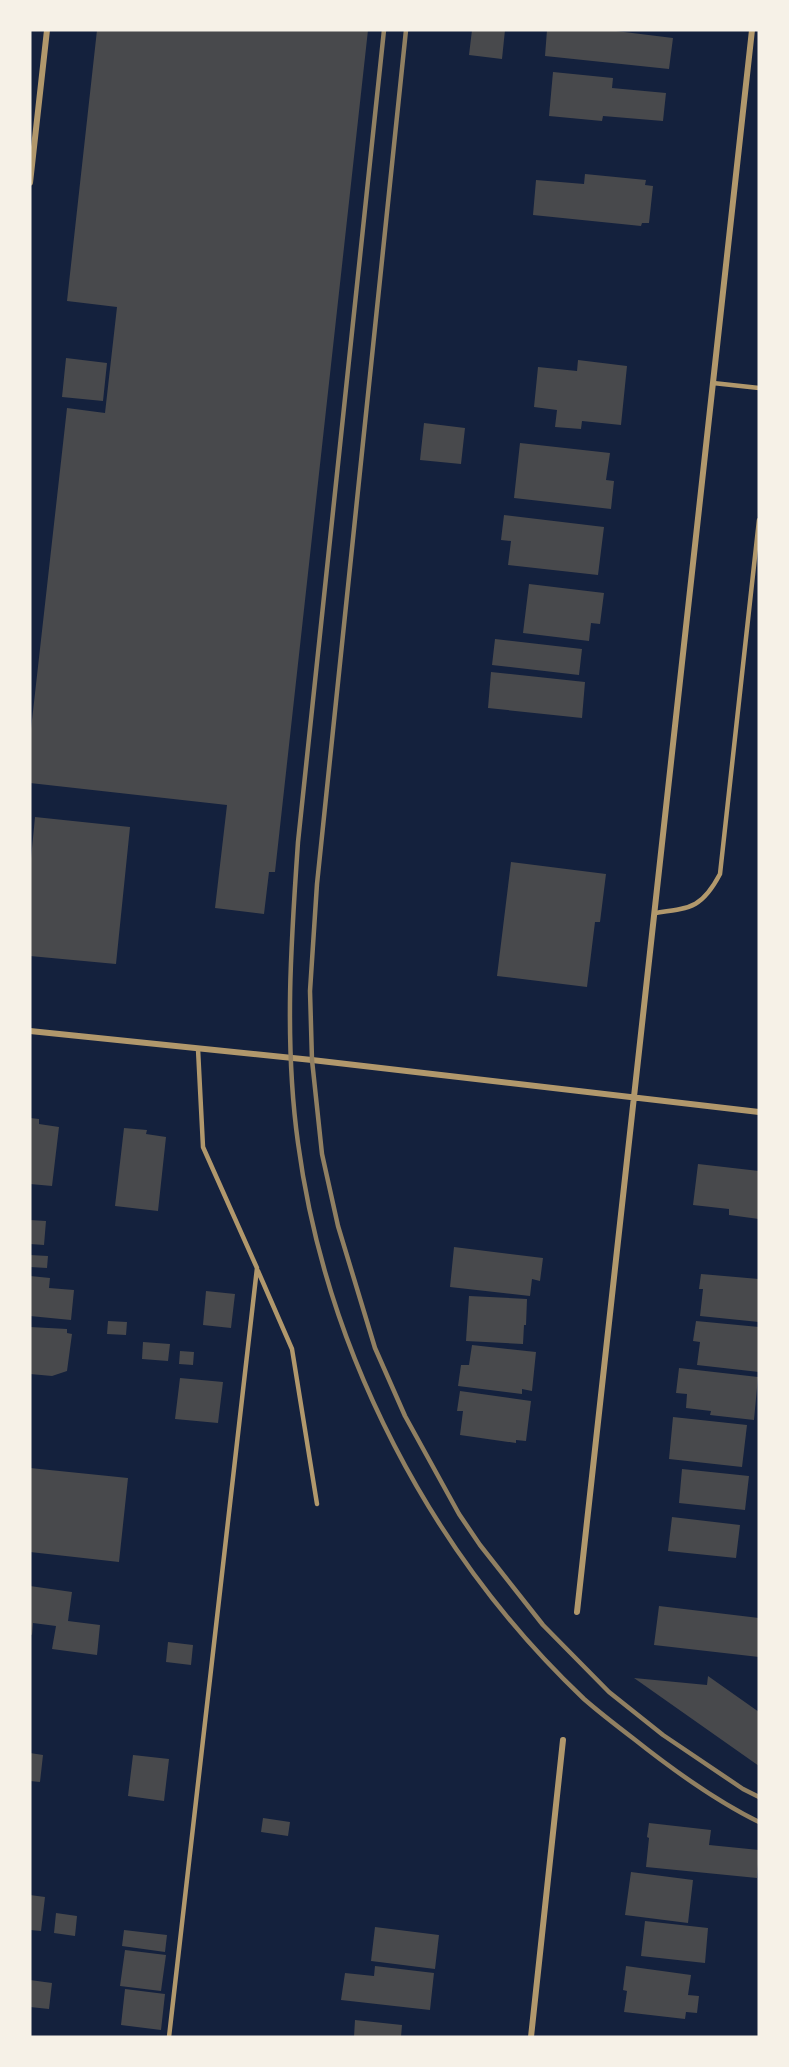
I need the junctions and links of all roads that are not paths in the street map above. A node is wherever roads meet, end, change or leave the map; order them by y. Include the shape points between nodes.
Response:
1 (47, 30) edge
2 (752, 30) edge
3 (30, 183) edge
4 (713, 383) junction
5 (759, 387) edge
6 (759, 520) edge
7 (655, 913) junction
8 (30, 1031) edge
9 (198, 1049) junction
10 (635, 1098) junction
11 (759, 1112) edge
12 (257, 1268) junction
13 (317, 1504) dead end
14 (577, 1612) dead end
15 (563, 1740) dead end
16 (169, 2037) edge
17 (531, 2037) edge

1 - 3 street
2 - 4 street
4 - 5 lane
4 - 7 street
6 - 7 lane via 720,874 712,891 690,908
7 - 10 street
8 - 9 street
9 - 10 street
9 - 12 lane via 203,1146
10 - 11 street
10 - 14 street
12 - 13 lane via 292,1349
12 - 16 lane
15 - 17 street

